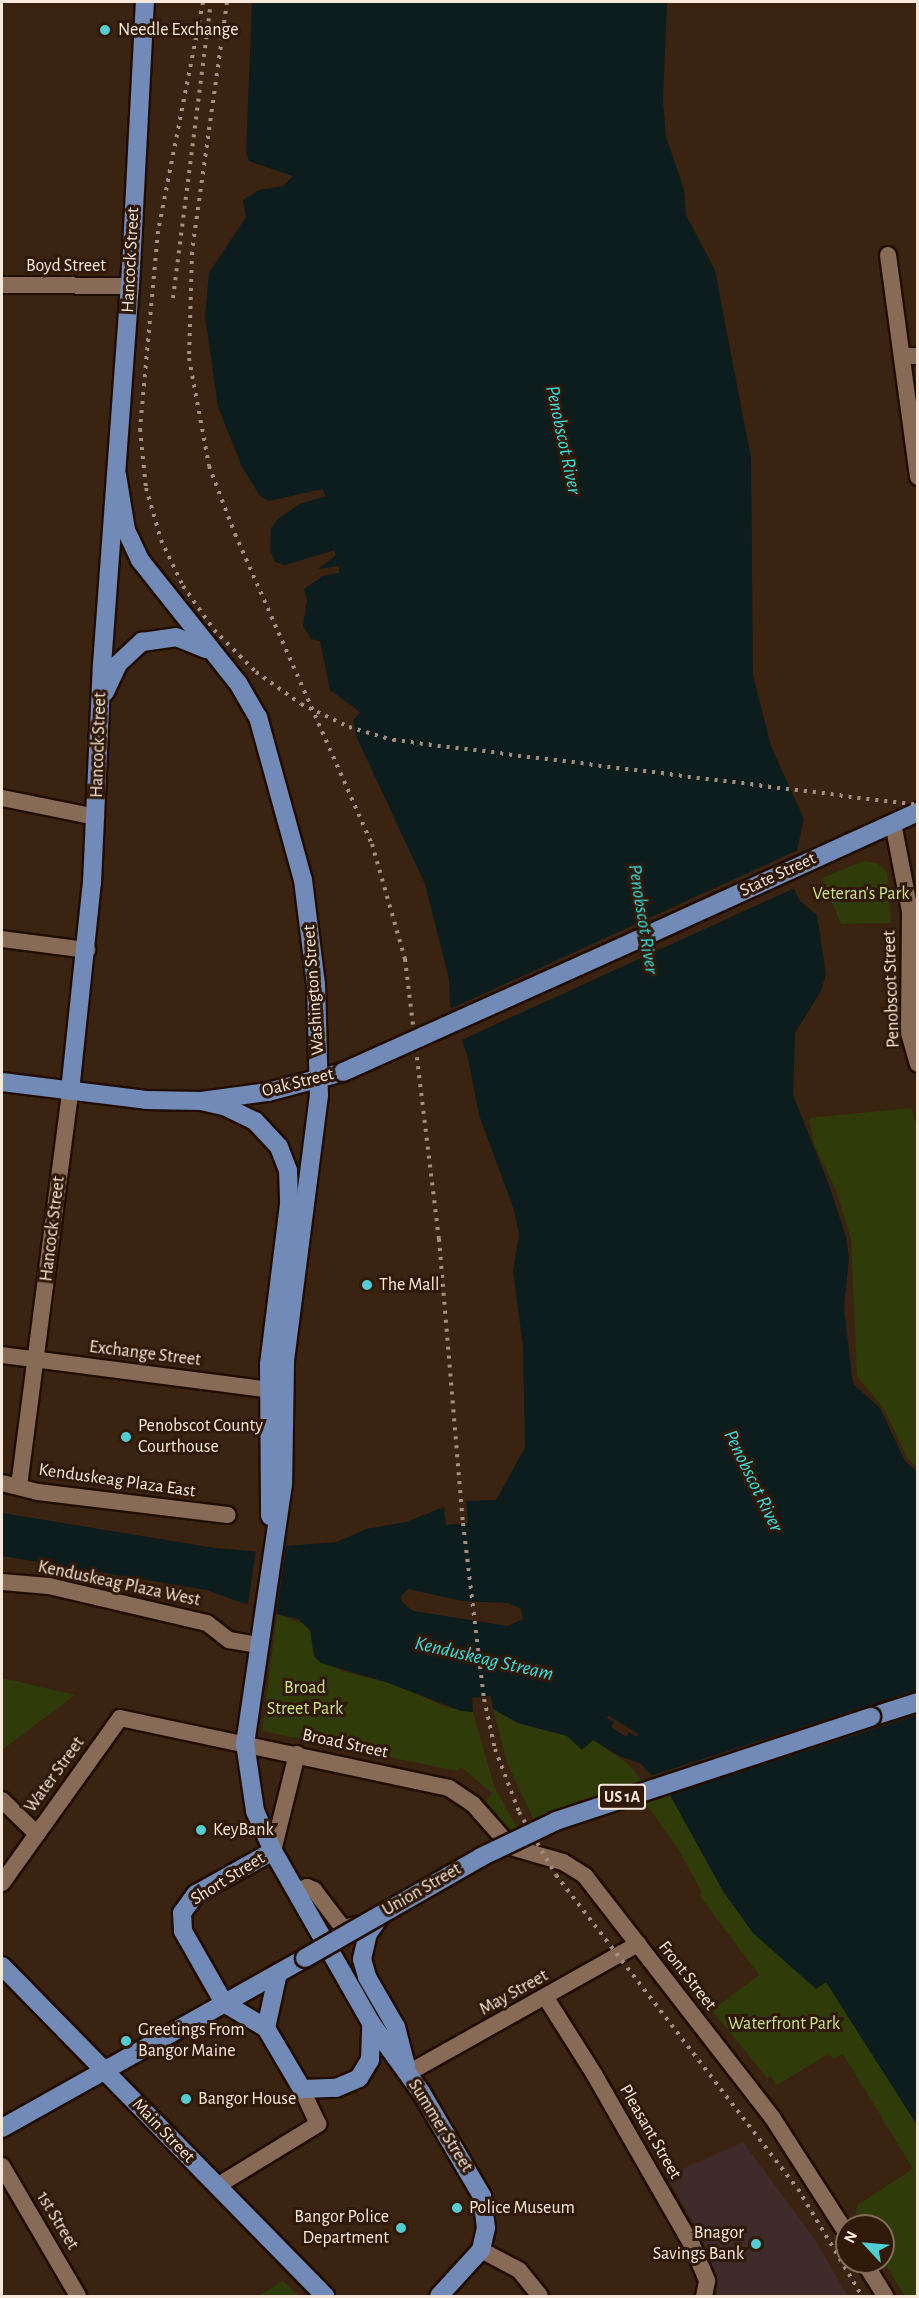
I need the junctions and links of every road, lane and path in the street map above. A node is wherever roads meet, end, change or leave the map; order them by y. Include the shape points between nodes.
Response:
1 (145, 2) edge
2 (888, 255) dead end
3 (2, 285) edge
4 (130, 286) junction
5 (910, 356) edge
6 (117, 475) junction
7 (918, 477) edge
8 (215, 656) junction
9 (100, 709) junction
10 (2, 798) edge
11 (918, 812) edge
12 (96, 817) junction
13 (893, 822) junction
14 (918, 883) edge
15 (914, 911) edge
16 (2, 939) edge
17 (639, 939) joint
18 (87, 950) junction
19 (918, 1064) edge
20 (319, 1080) junction
21 (2, 1082) edge
22 (70, 1091) junction
23 (201, 1101) junction
24 (2, 1356) edge
25 (37, 1360) junction
26 (276, 1390) junction
27 (2, 1484) edge
28 (19, 1486) junction
29 (228, 1515) dead end
30 (2, 1582) edge
31 (257, 1645) junction
32 (918, 1702) edge
33 (120, 1718) joint
34 (245, 1743) junction
35 (297, 1754) junction
36 (2, 1800) edge
37 (37, 1834) junction
38 (505, 1842) junction
39 (273, 1851) junction
40 (2, 1883) edge
41 (296, 1891) junction
42 (387, 1910) junction
43 (638, 1944) junction
44 (2, 1966) edge
45 (278, 1973) junction
46 (546, 1998) junction
47 (224, 2003) junction
48 (371, 2023) junction
49 (266, 2028) junction
50 (105, 2070) junction
51 (408, 2073) junction
52 (302, 2089) junction
53 (2, 2128) edge
54 (2, 2166) edge
55 (217, 2186) junction
56 (835, 2215) edge
57 (481, 2250) junction
58 (871, 2274) edge
59 (705, 2294) edge
60 (78, 2296) edge
61 (325, 2296) edge
62 (439, 2296) edge
63 (540, 2296) edge
64 (885, 2296) edge

1 - 4 main road, Hancock Street
2 - 5 street
3 - 4 street, Boyd Street
4 - 6 main road, Hancock Street
5 - 7 street
6 - 8 main road, Washington Street via 123,519 134,549
6 - 9 main road, Hancock Street
8 - 9 main road via 190,640 176,637 142,642 118,664
8 - 20 main road, Washington Street via 244,691 258,717 299,859 316,984
9 - 12 main road, Hancock Street
10 - 12 street
11 - 13 main road, State Street
12 - 18 main road, Hancock Street
13 - 15 street
13 - 17 main road, State Street
14 - 15 street
15 - 19 street, Penobscot Street via 909,1033
16 - 18 street
17 - 20 main road, Oak Street, bridge
18 - 22 main road, Hancock Street
20 - 23 main road, Oak Street
20 - 26 main road, Washington Street
21 - 22 main road, Oak Street
22 - 23 main road, Oak Street
22 - 25 street, Hancock Street
23 - 26 main road, Washington Street via 226,1107 255,1121 279,1147 288,1170
24 - 25 street, Exchange Street
25 - 26 street, Exchange Street
25 - 28 street, Hancock Street
26 - 31 main road, Washington Street via 270,1552
27 - 28 street, Kenduskeag Plaza East
28 - 29 street, Kenduskeag Plaza East via 38,1492
30 - 31 street, Kenduskeag Plaza West via 49,1586 207,1623 229,1640
31 - 34 main road, Washington Street
32 - 42 main road, Union Street / US 1A, bridge via 556,1821 481,1857
33 - 34 street, Broad Street
33 - 37 street, Water Street
34 - 35 street, Broad Street
34 - 39 main road, Washington Street via 255,1811
35 - 38 street, Broad Street via 450,1788 473,1804
35 - 39 street
36 - 37 street
37 - 40 street, Water Street
38 - 41 street via 352,1929 338,1924 314,1890 307,1887
38 - 43 street, Front Street via 524,1853 576,1869
39 - 41 main road, US 1A
39 - 47 main road, Short Street via 196,1894 182,1913 183,1931
41 - 48 main road, Summer Street / US 1A
42 - 45 main road, Union Street / US 1A, bridge
42 - 51 main road, US 1A, bridge via 371,1928 362,1953 364,1971 396,2027
43 - 46 street, May Street
43 - 56 street, Front Street via 772,2117
44 - 50 main road, Main Street
45 - 47 main road, Union Street / US 1A
45 - 49 main road
46 - 51 street, May Street
46 - 59 street, Pleasant Street via 692,2245 706,2276
47 - 49 main road
47 - 50 main road, Union Street
48 - 51 main road, Summer Street / US 1A
48 - 52 main road via 371,2053 359,2078 336,2088
49 - 52 main road
50 - 53 main road, Union Street
50 - 55 main road, Main Street
51 - 57 main road, Summer Street / US 1A via 480,2192 486,2221
52 - 55 street via 318,2124
54 - 60 street, 1st Street
55 - 61 main road, Main Street
57 - 62 main road
57 - 63 street via 519,2270
58 - 64 street

